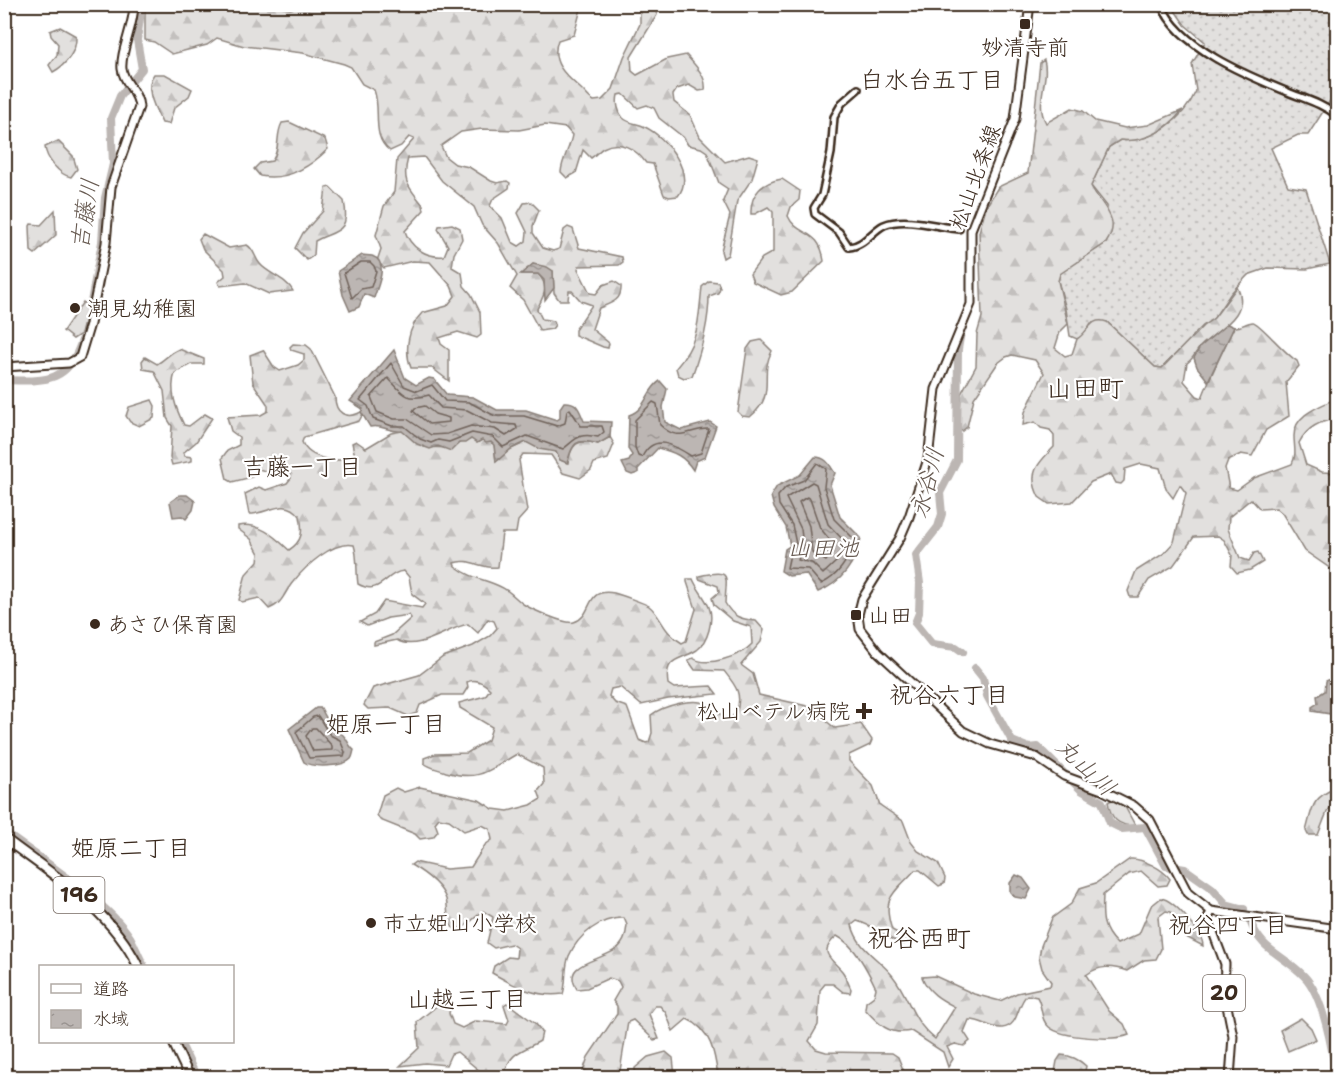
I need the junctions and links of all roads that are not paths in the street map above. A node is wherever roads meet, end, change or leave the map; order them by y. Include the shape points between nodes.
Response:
1 (134, 4) edge
2 (1030, 4) edge
3 (1161, 4) edge
4 (858, 89) dead end
5 (1338, 116) edge
6 (959, 229) dead end
7 (4, 367) edge
8 (4, 838) edge
9 (1211, 911) junction
10 (1338, 929) edge
11 (137, 965) edge
12 (174, 1043) edge
13 (190, 1077) edge
14 (1230, 1077) edge

1 - 7 main road via 132,30 122,65 139,107 111,188 106,243 80,357 72,363
2 - 9 main road, 松山北条線 via 1015,119 971,230 971,304 936,388 928,459 905,528 862,599 860,628 878,652 963,731 990,744 1036,757 1065,776 1134,806 1150,820 1191,896
3 - 5 street via 1174,26 1208,52
4 - 6 street via 842,103 834,117 823,190 815,213 839,232 849,247 858,246 891,223
8 - 11 highway, 196 via 98,911 116,930
9 - 10 main road
9 - 14 main road, 20 via 1208,919 1225,963 1224,991 1233,1036
12 - 13 highway

